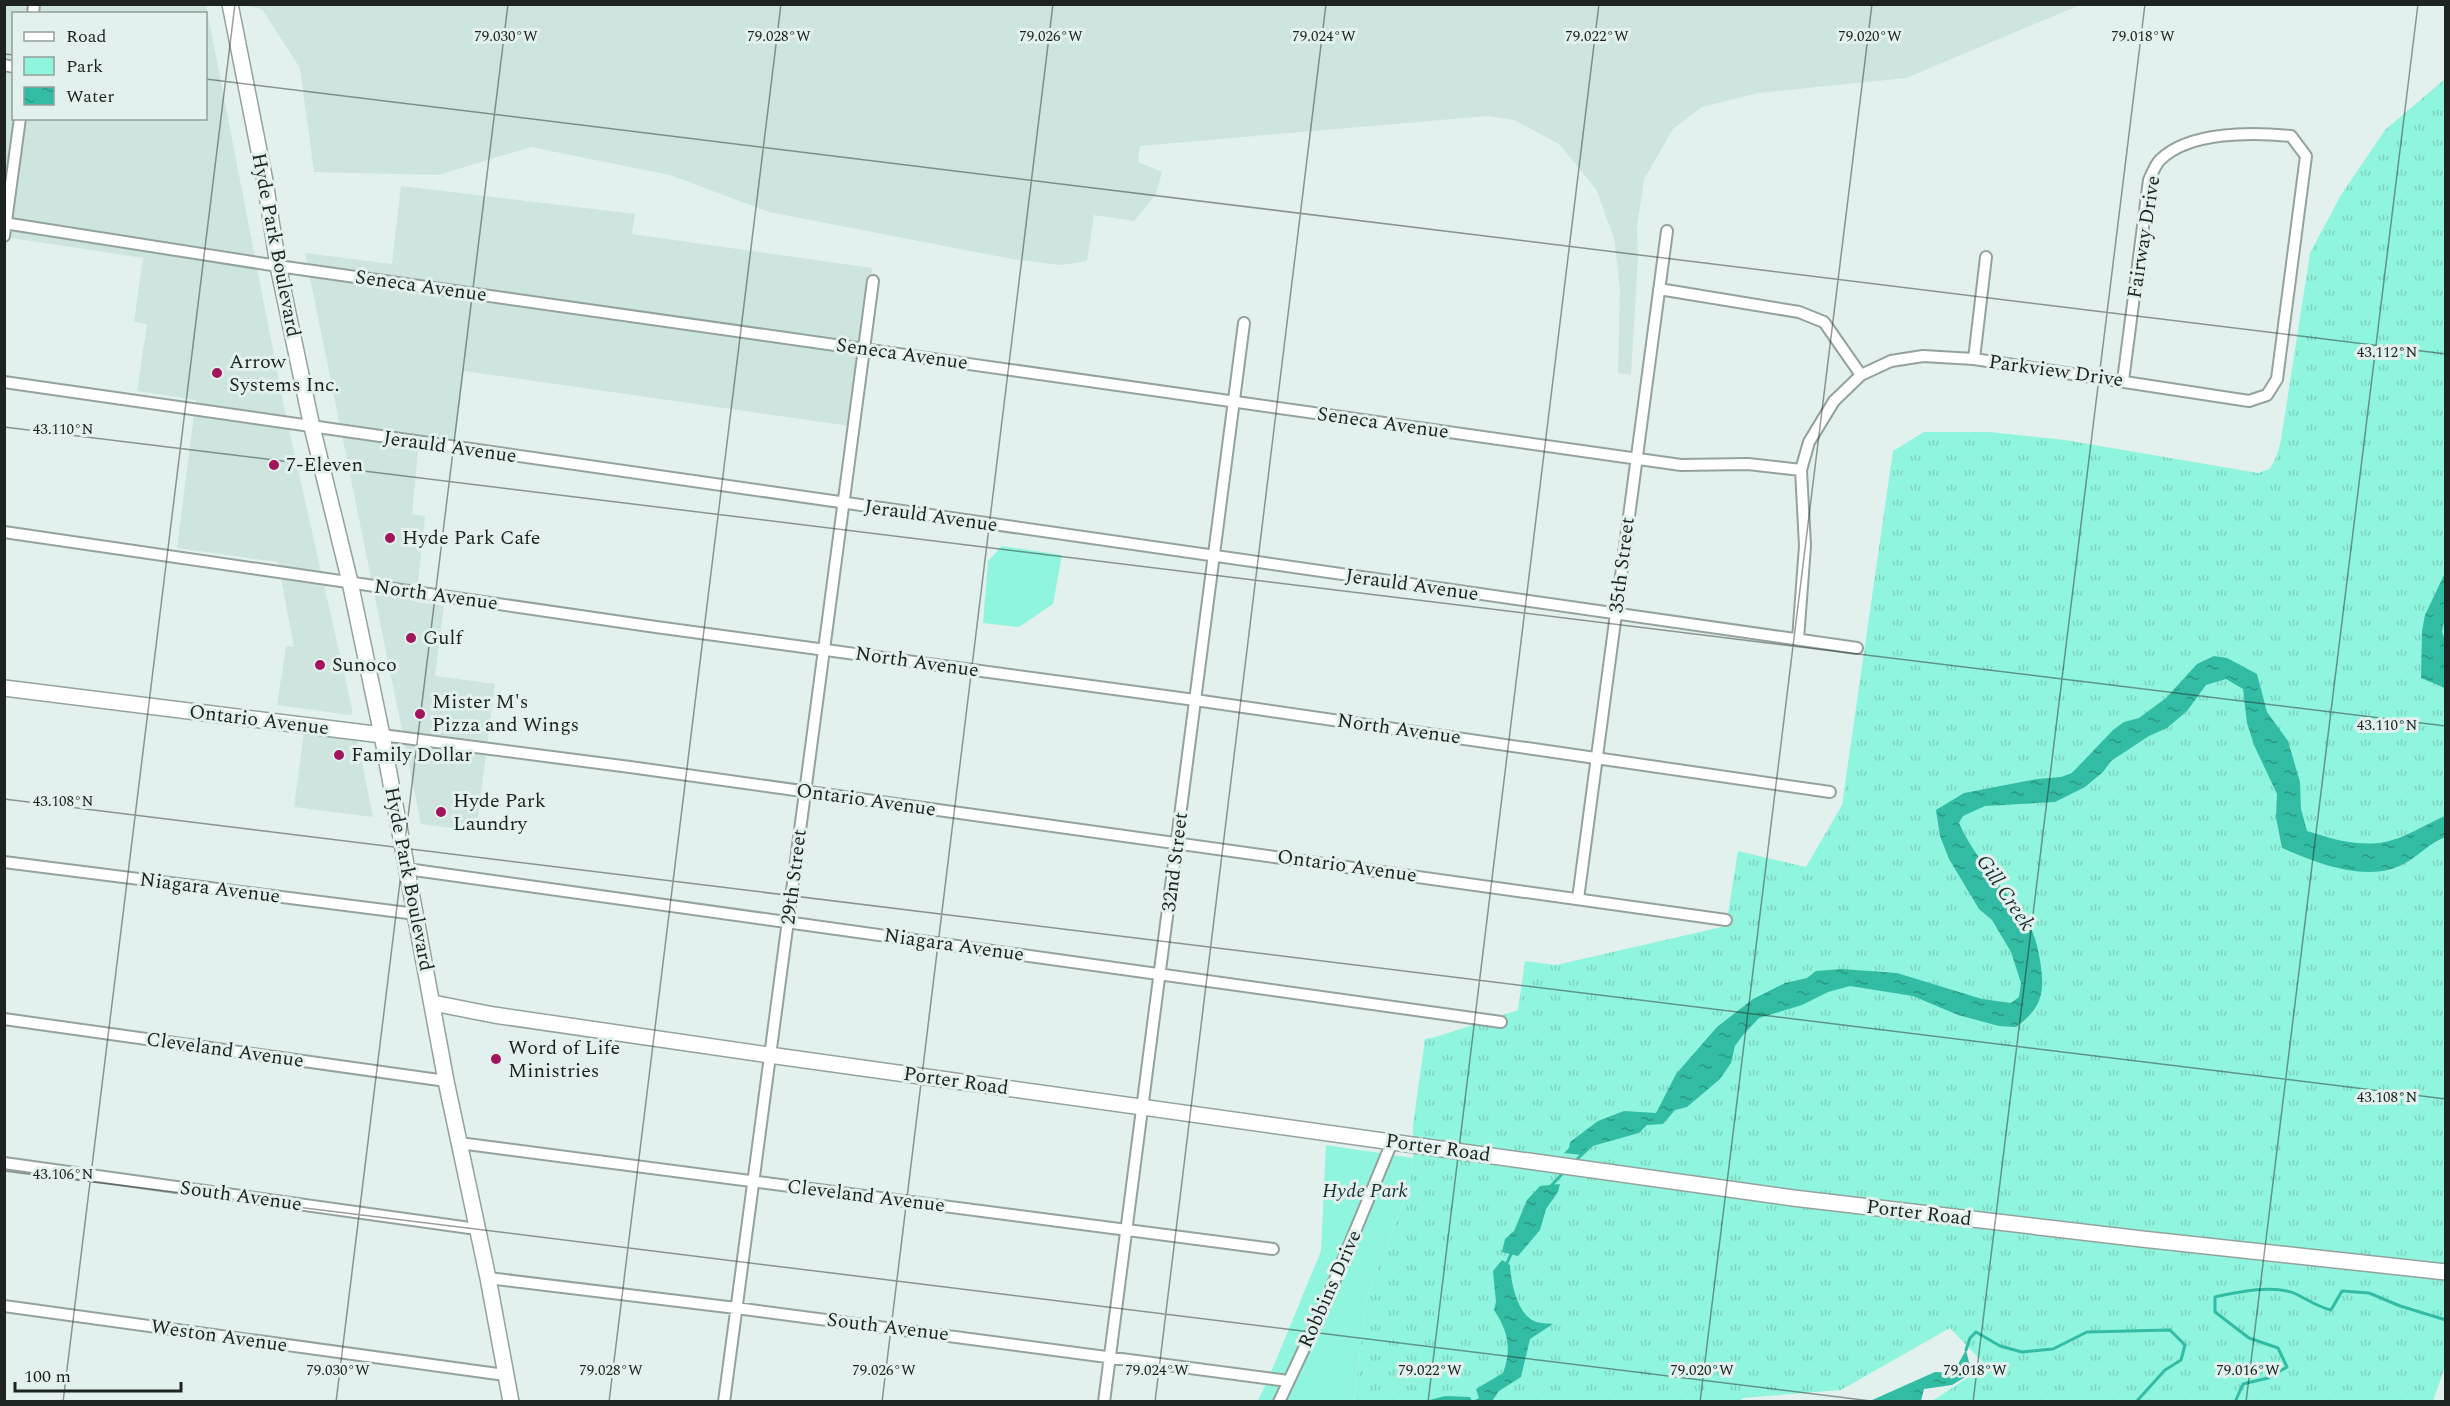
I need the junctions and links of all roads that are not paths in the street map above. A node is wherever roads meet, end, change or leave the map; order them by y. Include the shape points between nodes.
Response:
1 (230, 4) edge
2 (20, 120) edge
3 (2291, 136) joint
4 (5, 223) edge
5 (1667, 231) dead end
6 (4, 236) edge
7 (1986, 257) dead end
8 (278, 266) junction
9 (873, 281) dead end
10 (1659, 289) junction
11 (1244, 323) dead end
12 (863, 349) junction
13 (1974, 359) junction
14 (1861, 375) junction
15 (2123, 381) junction
16 (4, 382) edge
17 (1233, 402) junction
18 (312, 427) junction
19 (1636, 458) junction
20 (1801, 470) junction
21 (842, 503) junction
22 (4, 532) edge
23 (1213, 556) junction
24 (350, 582) junction
25 (1615, 614) junction
26 (1798, 639) junction
27 (1857, 648) dead end
28 (823, 649) junction
29 (4, 688) edge
30 (1195, 700) junction
31 (382, 735) junction
32 (1598, 758) junction
33 (805, 791) junction
34 (1830, 792) dead end
35 (1178, 842) junction
36 (4, 862) edge
37 (407, 869) junction
38 (1578, 899) junction
39 (416, 914) junction
40 (1726, 920) dead end
41 (789, 922) junction
42 (1161, 974) junction
43 (433, 1003) junction
44 (4, 1019) edge
45 (1501, 1022) dead end
46 (769, 1055) junction
47 (446, 1081) junction
48 (1143, 1107) junction
49 (1392, 1142) junction
50 (459, 1143) junction
51 (4, 1163) edge
52 (754, 1181) junction
53 (477, 1229) junction
54 (1126, 1230) junction
55 (1273, 1249) dead end
56 (2445, 1272) edge
57 (488, 1278) junction
58 (4, 1306) edge
59 (736, 1308) junction
60 (1110, 1356) junction
61 (505, 1375) junction
62 (1288, 1381) junction
63 (511, 1401) edge
64 (724, 1401) edge
65 (1104, 1401) edge
66 (1279, 1401) edge

1 - 8 main road, Hyde Park Boulevard
2 - 4 street
3 - 15 street, Fairway Drive via 2256,132 2214,137 2177,146 2158,161 2149,180
3 - 15 street, Parkview Drive via 2306,156 2277,379 2267,395 2249,401
4 - 6 street
4 - 8 street, Seneca Avenue
5 - 10 street, 35th Street
7 - 13 street
8 - 12 street, Seneca Avenue
8 - 18 main road, Hyde Park Boulevard
9 - 12 street, 29th Street
10 - 14 street via 1799,312 1824,322
10 - 19 street, 35th Street
11 - 17 street, 32nd Street
12 - 17 street, Seneca Avenue
12 - 21 street, 29th Street
13 - 14 street, Parkview Drive via 1923,356 1891,361
13 - 15 street, Parkview Drive
14 - 20 street, Parkview Drive via 1834,401 1809,442
16 - 18 street, Jerauld Avenue
17 - 19 street, Seneca Avenue
17 - 23 street, 32nd Street
18 - 21 street, Jerauld Avenue
18 - 24 main road, Hyde Park Boulevard
19 - 20 street, Seneca Avenue via 1681,465 1748,464
19 - 25 street, 35th Street
20 - 26 street, Parkview Drive via 1805,546
21 - 23 street, Jerauld Avenue
21 - 28 street, 29th Street
22 - 24 street, North Avenue
23 - 25 street, Jerauld Avenue
23 - 30 street, 32nd Street
24 - 28 street, North Avenue
24 - 31 main road, Hyde Park Boulevard
25 - 26 street, Jerauld Avenue
25 - 32 street, 35th Street
26 - 27 street, Jerauld Avenue
28 - 30 street, North Avenue
28 - 33 street, 29th Street
29 - 31 main road, Ontario Avenue
30 - 32 street, North Avenue
30 - 35 street, 32nd Street
31 - 33 street, Ontario Avenue
31 - 37 main road, Hyde Park Boulevard
32 - 34 street, North Avenue
32 - 38 street, 35th Street
33 - 35 street, Ontario Avenue
33 - 41 street, 29th Street
35 - 38 street, Ontario Avenue
35 - 42 street, 32nd Street
36 - 39 street, Niagara Avenue
37 - 39 main road, Hyde Park Boulevard
37 - 41 street, Niagara Avenue
38 - 40 street, Ontario Avenue
39 - 43 main road, Hyde Park Boulevard
41 - 42 street, Niagara Avenue
41 - 46 street, 29th Street
42 - 45 street, Niagara Avenue
42 - 48 street, 32nd Street
43 - 46 main road, Porter Road
43 - 47 main road, Hyde Park Boulevard
44 - 47 street, Cleveland Avenue
46 - 48 main road, Porter Road
46 - 52 street, 29th Street
47 - 50 main road, Hyde Park Boulevard
48 - 49 main road, Porter Road
48 - 54 street, 32nd Street
49 - 56 main road, Porter Road via 1816,1201
49 - 62 street, Robbins Drive via 1324,1306
50 - 52 street, Cleveland Avenue
50 - 53 main road, Hyde Park Boulevard
51 - 53 street, South Avenue
52 - 54 street, Cleveland Avenue
52 - 59 street, 29th Street
53 - 57 main road, Hyde Park Boulevard
54 - 55 street, Cleveland Avenue
54 - 60 street, 32nd Street
57 - 59 street, South Avenue
57 - 61 main road, Hyde Park Boulevard
58 - 61 street, Weston Avenue
59 - 60 street, South Avenue
59 - 64 street, 29th Street
60 - 62 street, South Avenue
60 - 65 street, 32nd Street
61 - 63 main road, Hyde Park Boulevard
62 - 66 street, Robbins Drive

